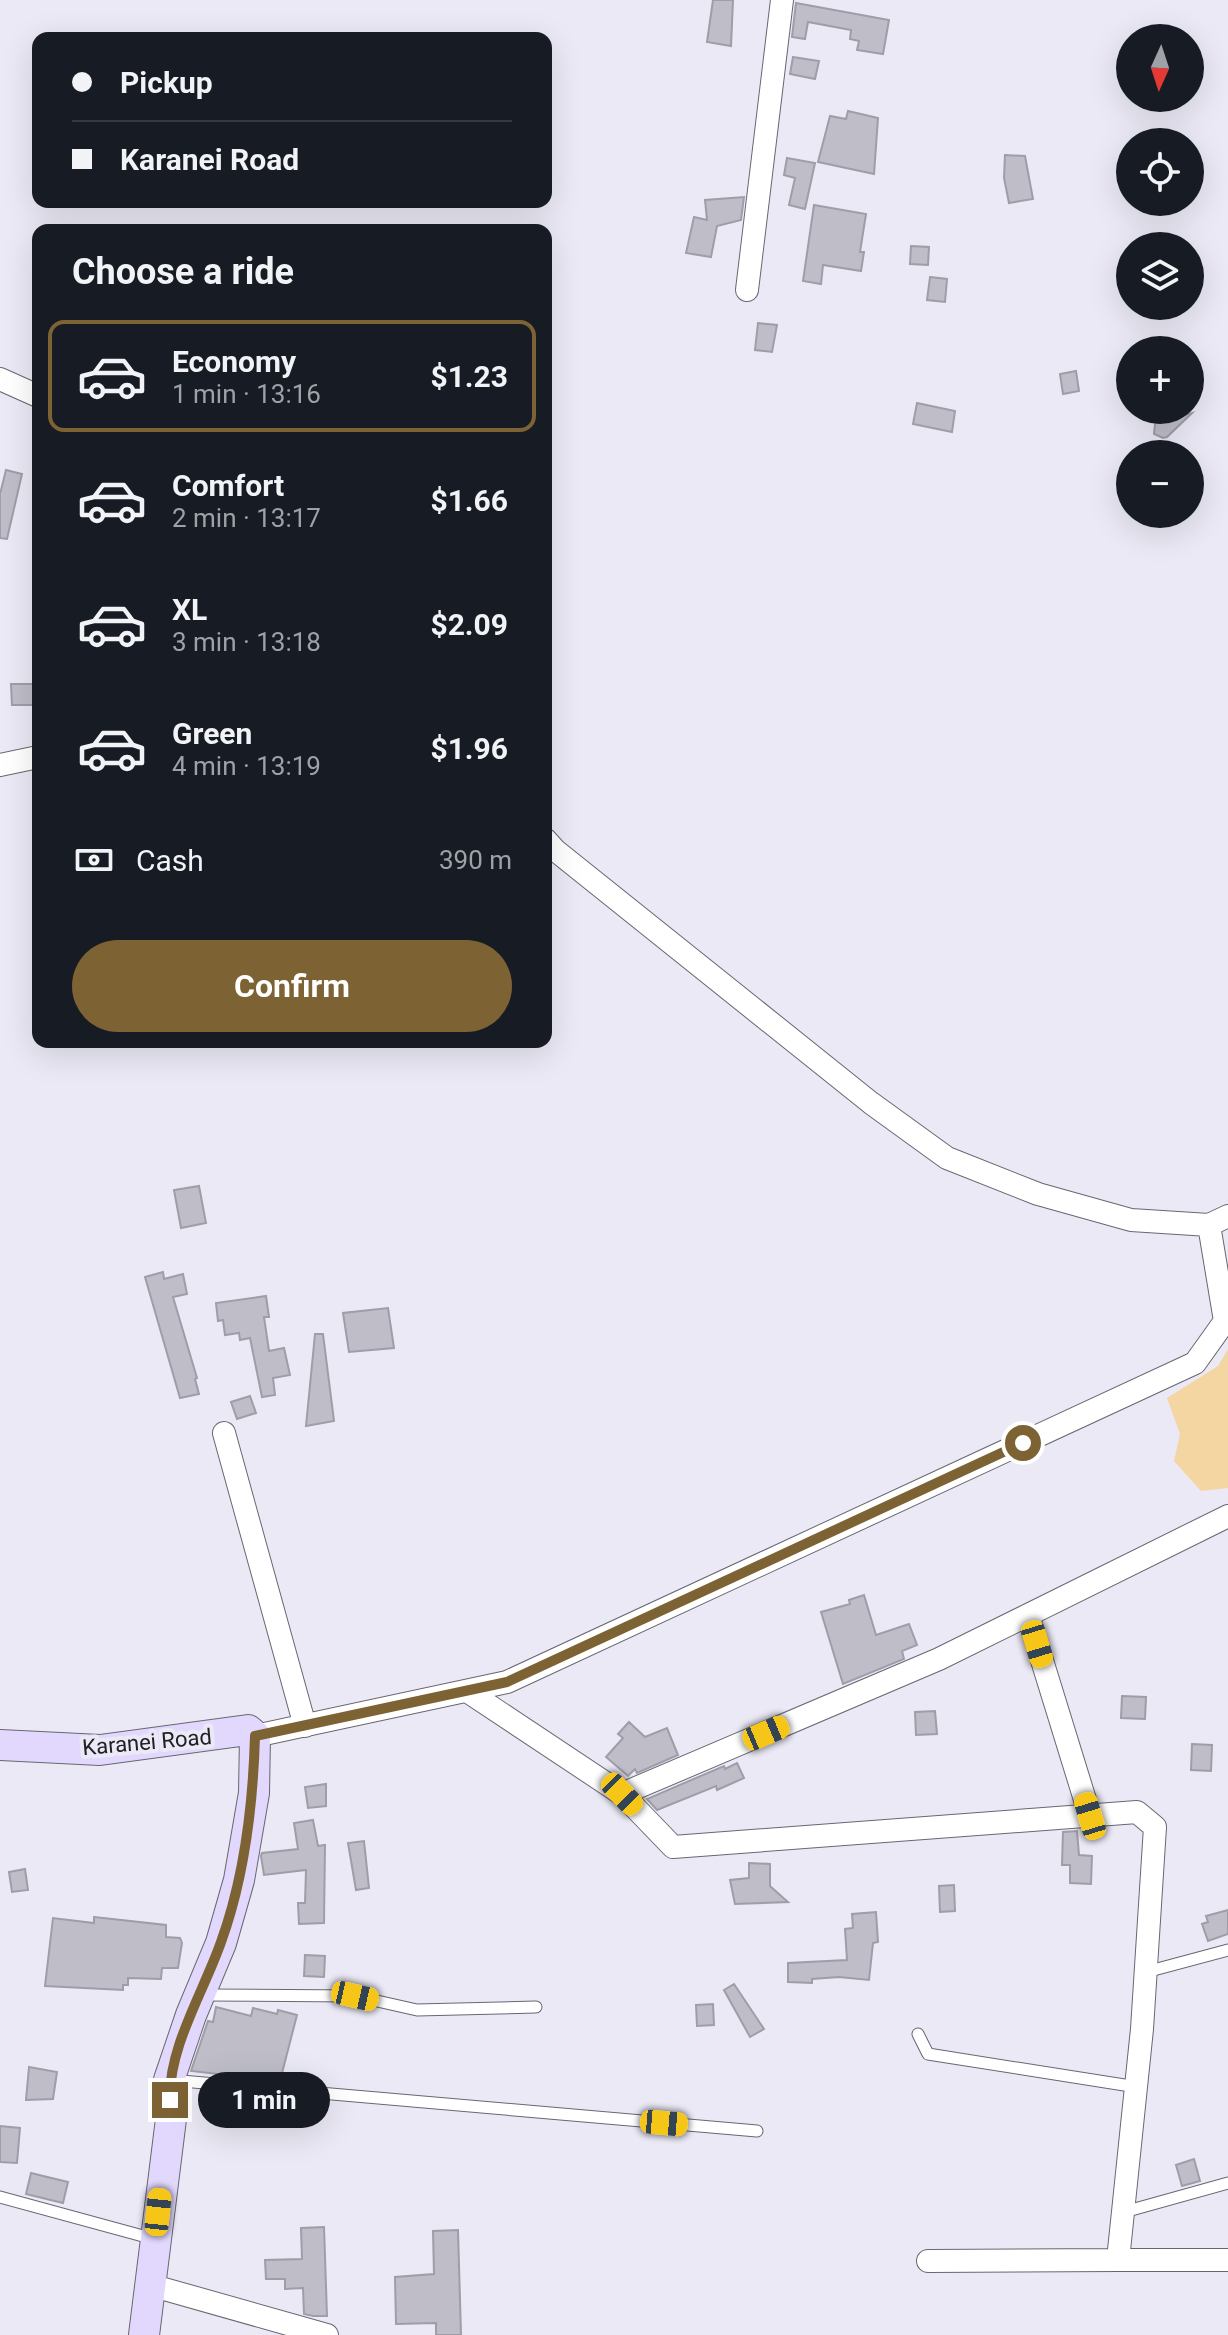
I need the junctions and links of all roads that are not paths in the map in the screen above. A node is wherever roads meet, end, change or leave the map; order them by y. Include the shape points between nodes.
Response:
1 (782, 0) edge
2 (747, 290) dead end
3 (0, 379) edge
4 (32, 393) edge
5 (32, 758) edge
6 (0, 765) edge
7 (552, 847) edge
8 (1219, 1220) edge
9 (224, 1433) dead end
10 (1228, 1516) edge
11 (1028, 1615) junction
12 (467, 1691) junction
13 (305, 1726) junction
14 (255, 1736) junction
15 (0, 1745) edge
16 (622, 1794) junction
17 (1090, 1816) junction
18 (1228, 1950) edge
19 (1146, 1972) junction
20 (199, 1995) junction
21 (536, 2007) dead end
22 (918, 2034) dead end
23 (169, 2080) junction
24 (1137, 2087) junction
25 (757, 2131) dead end
26 (1228, 2183) edge
27 (0, 2197) edge
28 (1124, 2212) junction
29 (155, 2239) junction
30 (1118, 2260) junction
31 (1228, 2260) edge
32 (928, 2261) dead end
33 (150, 2285) junction
34 (144, 2335) edge
35 (327, 2335) edge

1 - 2 street
3 - 4 street
5 - 6 street
7 - 8 street via 859,1094 947,1158 1038,1194 1131,1220
8 - 12 street via 1225,1321 1195,1363 507,1682
9 - 13 street
10 - 11 street
11 - 16 street via 939,1659
11 - 17 street
12 - 13 street
12 - 16 street
13 - 14 street
14 - 15 street, Karanei Road via 248,1730 100,1750
14 - 20 street via 254,1793 239,1880
16 - 17 street via 673,1847
17 - 19 street via 1137,1812 1155,1827
18 - 19 lane
19 - 24 street
20 - 21 lane via 355,1996 417,2010
20 - 23 street
22 - 24 lane via 928,2054
23 - 25 lane
23 - 29 street via 171,2119
24 - 28 street
26 - 28 lane
27 - 29 lane
28 - 30 street
29 - 33 street
30 - 31 street
30 - 32 street
33 - 34 street
33 - 35 street

